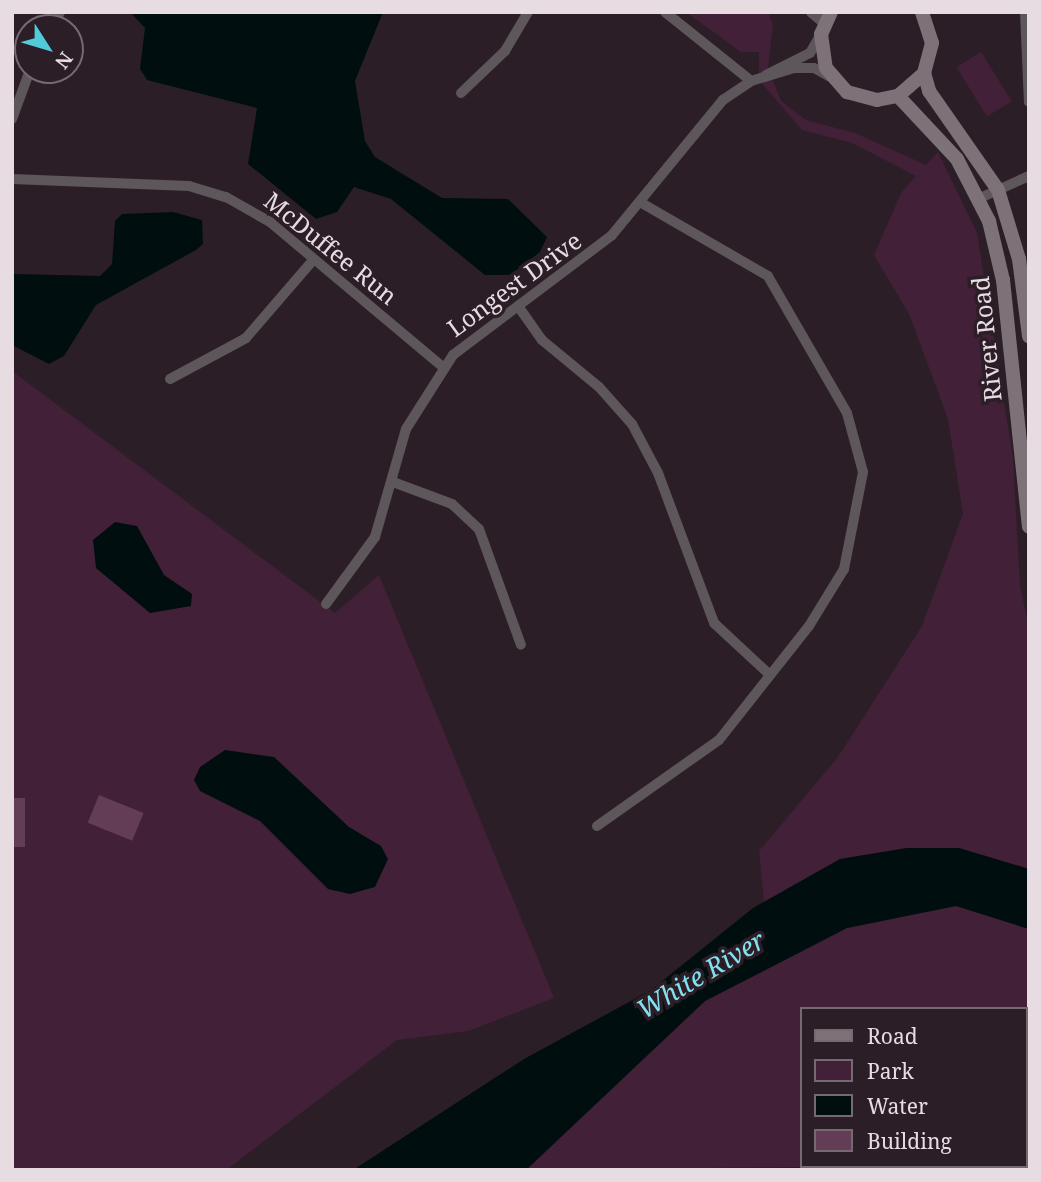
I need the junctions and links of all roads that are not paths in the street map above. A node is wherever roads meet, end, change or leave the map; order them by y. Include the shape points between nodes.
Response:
1 (528, 12) edge
2 (665, 12) edge
3 (812, 12) edge
4 (922, 12) edge
5 (1026, 12) edge
6 (826, 23) edge
7 (924, 73) junction
8 (766, 75) junction
9 (832, 78) junction
10 (751, 81) junction
11 (25, 84) edge
12 (461, 93) dead end
13 (898, 96) junction
14 (1029, 102) edge
15 (12, 119) edge
16 (1029, 176) edge
17 (12, 179) edge
18 (998, 190) junction
19 (980, 198) junction
20 (640, 202) junction
21 (313, 260) junction
22 (518, 306) junction
23 (1029, 336) edge
24 (443, 368) junction
25 (170, 379) dead end
26 (1022, 401) edge
27 (393, 482) junction
28 (1029, 527) edge
29 (326, 604) dead end
30 (521, 645) dead end
31 (770, 675) junction
32 (597, 826) dead end

1 - 12 street via 505,51
2 - 10 street
3 - 6 street
4 - 7 main road via 932,43
5 - 14 street
6 - 8 street, Longest Drive via 810,53
6 - 9 main road
7 - 13 main road
7 - 18 main road, River Road via 929,91
8 - 9 street, Longest Drive via 804,67
8 - 10 street, Longest Drive
9 - 13 main road via 867,99
10 - 20 street, Longest Drive via 702,120
11 - 15 street
13 - 19 main road, River Road via 941,138
16 - 18 street
17 - 21 street, McDuffee Run via 208,191 247,206
18 - 19 street
18 - 23 main road, River Road via 1019,259
19 - 26 main road, River Road via 999,254
20 - 22 street, Longest Drive via 595,252
20 - 31 street via 768,276 859,439 863,472 844,569
21 - 24 street, McDuffee Run
21 - 25 street via 246,338
22 - 24 street, Longest Drive
22 - 31 street via 542,340 599,387 632,424 658,473 714,623
24 - 27 street, Longest Drive via 406,429
26 - 28 main road, River Road
27 - 29 street, Longest Drive via 375,537
27 - 30 street via 452,503 480,529
31 - 32 street via 719,740

